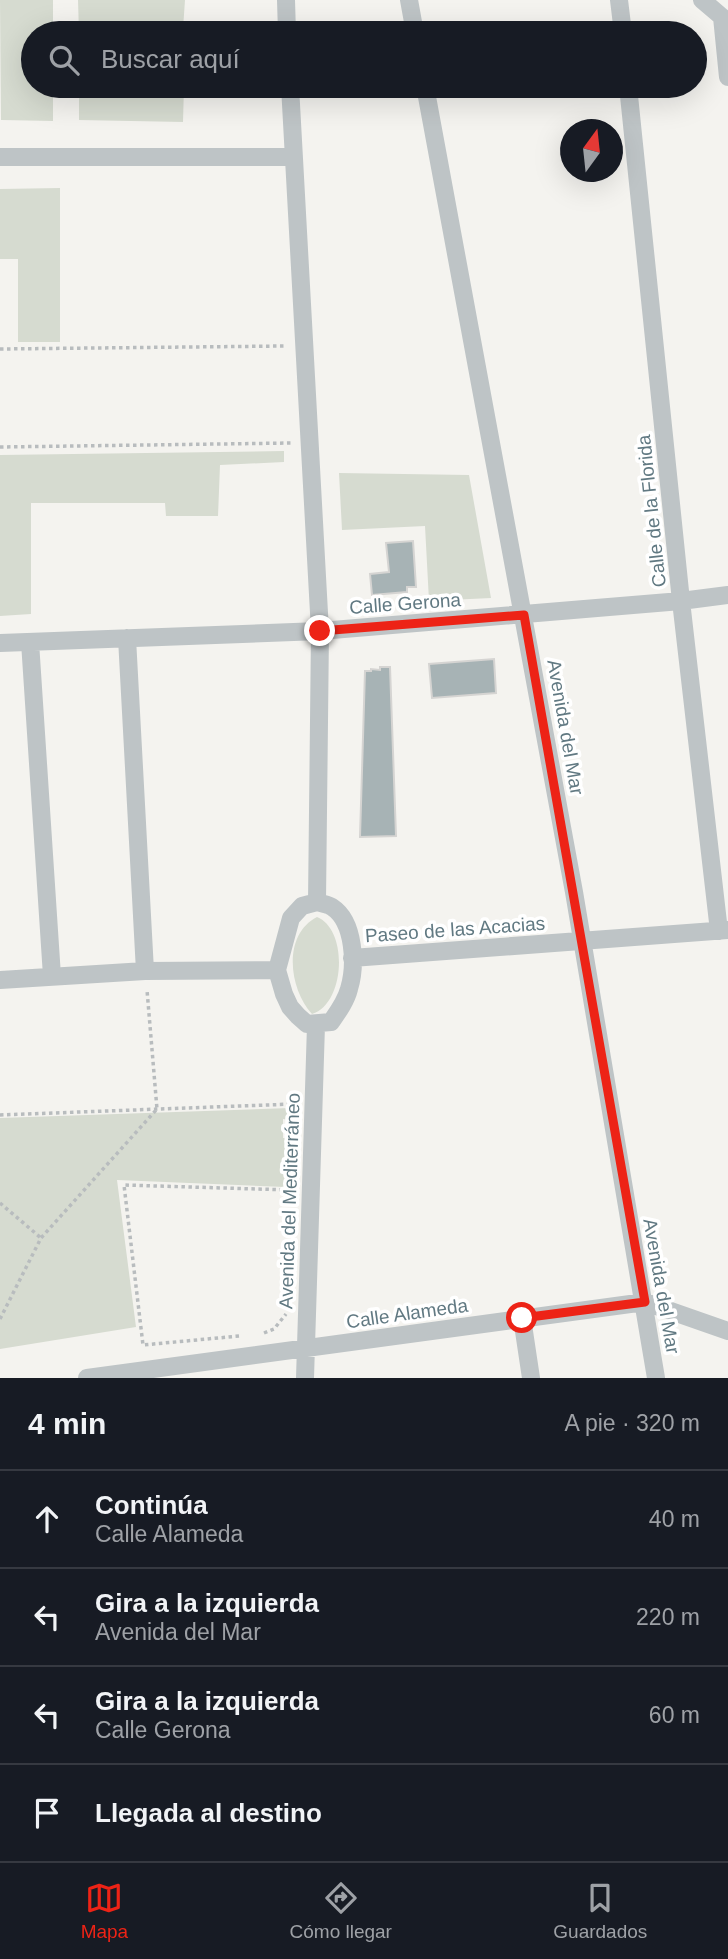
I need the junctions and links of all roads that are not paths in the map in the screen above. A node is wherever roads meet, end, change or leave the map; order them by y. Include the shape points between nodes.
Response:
1 (286, 0) edge
2 (409, 0) edge
3 (619, 0) edge
4 (702, 0) edge
5 (725, 15) edge
6 (287, 21) edge
7 (413, 21) edge
8 (622, 21) edge
9 (728, 76) edge
10 (291, 98) edge
11 (427, 98) edge
12 (629, 98) edge
13 (0, 157) edge
14 (293, 157) junction
15 (728, 595) edge
16 (681, 601) junction
17 (524, 615) junction
18 (320, 631) junction
19 (127, 638) junction
20 (30, 642) junction
21 (0, 643) edge
22 (317, 902) junction
23 (723, 930) edge
24 (582, 941) junction
25 (352, 958) junction
26 (277, 970) junction
27 (145, 971) junction
28 (52, 976) junction
29 (0, 980) edge
30 (316, 1025) junction
31 (645, 1302) junction
32 (522, 1318) junction
33 (728, 1331) edge
34 (305, 1349) junction
35 (87, 1378) edge
36 (305, 1378) edge
37 (531, 1378) edge
38 (656, 1378) edge

1 - 6 street
2 - 7 street
3 - 8 street
4 - 5 street
5 - 9 street
10 - 14 street
11 - 17 street, Avenida del Mar
12 - 16 street, Calle de la Florida
13 - 14 street
14 - 18 street
15 - 16 street, Calle Gerona
16 - 17 street, Calle Gerona
16 - 23 street, Calle de la Florida
17 - 18 street, Calle Gerona
17 - 24 street, Avenida del Mar
18 - 19 street, Calle Gerona
18 - 22 street
19 - 20 street, Calle Gerona
19 - 27 street
20 - 21 street, Calle Gerona
20 - 28 street
22 - 25 street via 330,905 344,921
22 - 26 street via 302,906 291,918
23 - 24 street, Paseo de las Acacias
24 - 25 street, Paseo de las Acacias
24 - 31 street, Avenida del Mar
25 - 30 street via 342,1005 331,1022
26 - 27 street
26 - 30 street via 290,1007 307,1024
27 - 28 street
28 - 29 street
30 - 34 street, Avenida del Mediterráneo
31 - 32 street, Calle Alameda
31 - 33 street, Calle Alameda
31 - 38 street, Avenida del Mar
32 - 34 street, Calle Alameda
32 - 37 street
34 - 35 street, Calle Alameda
34 - 36 street, Avenida del Mediterráneo

